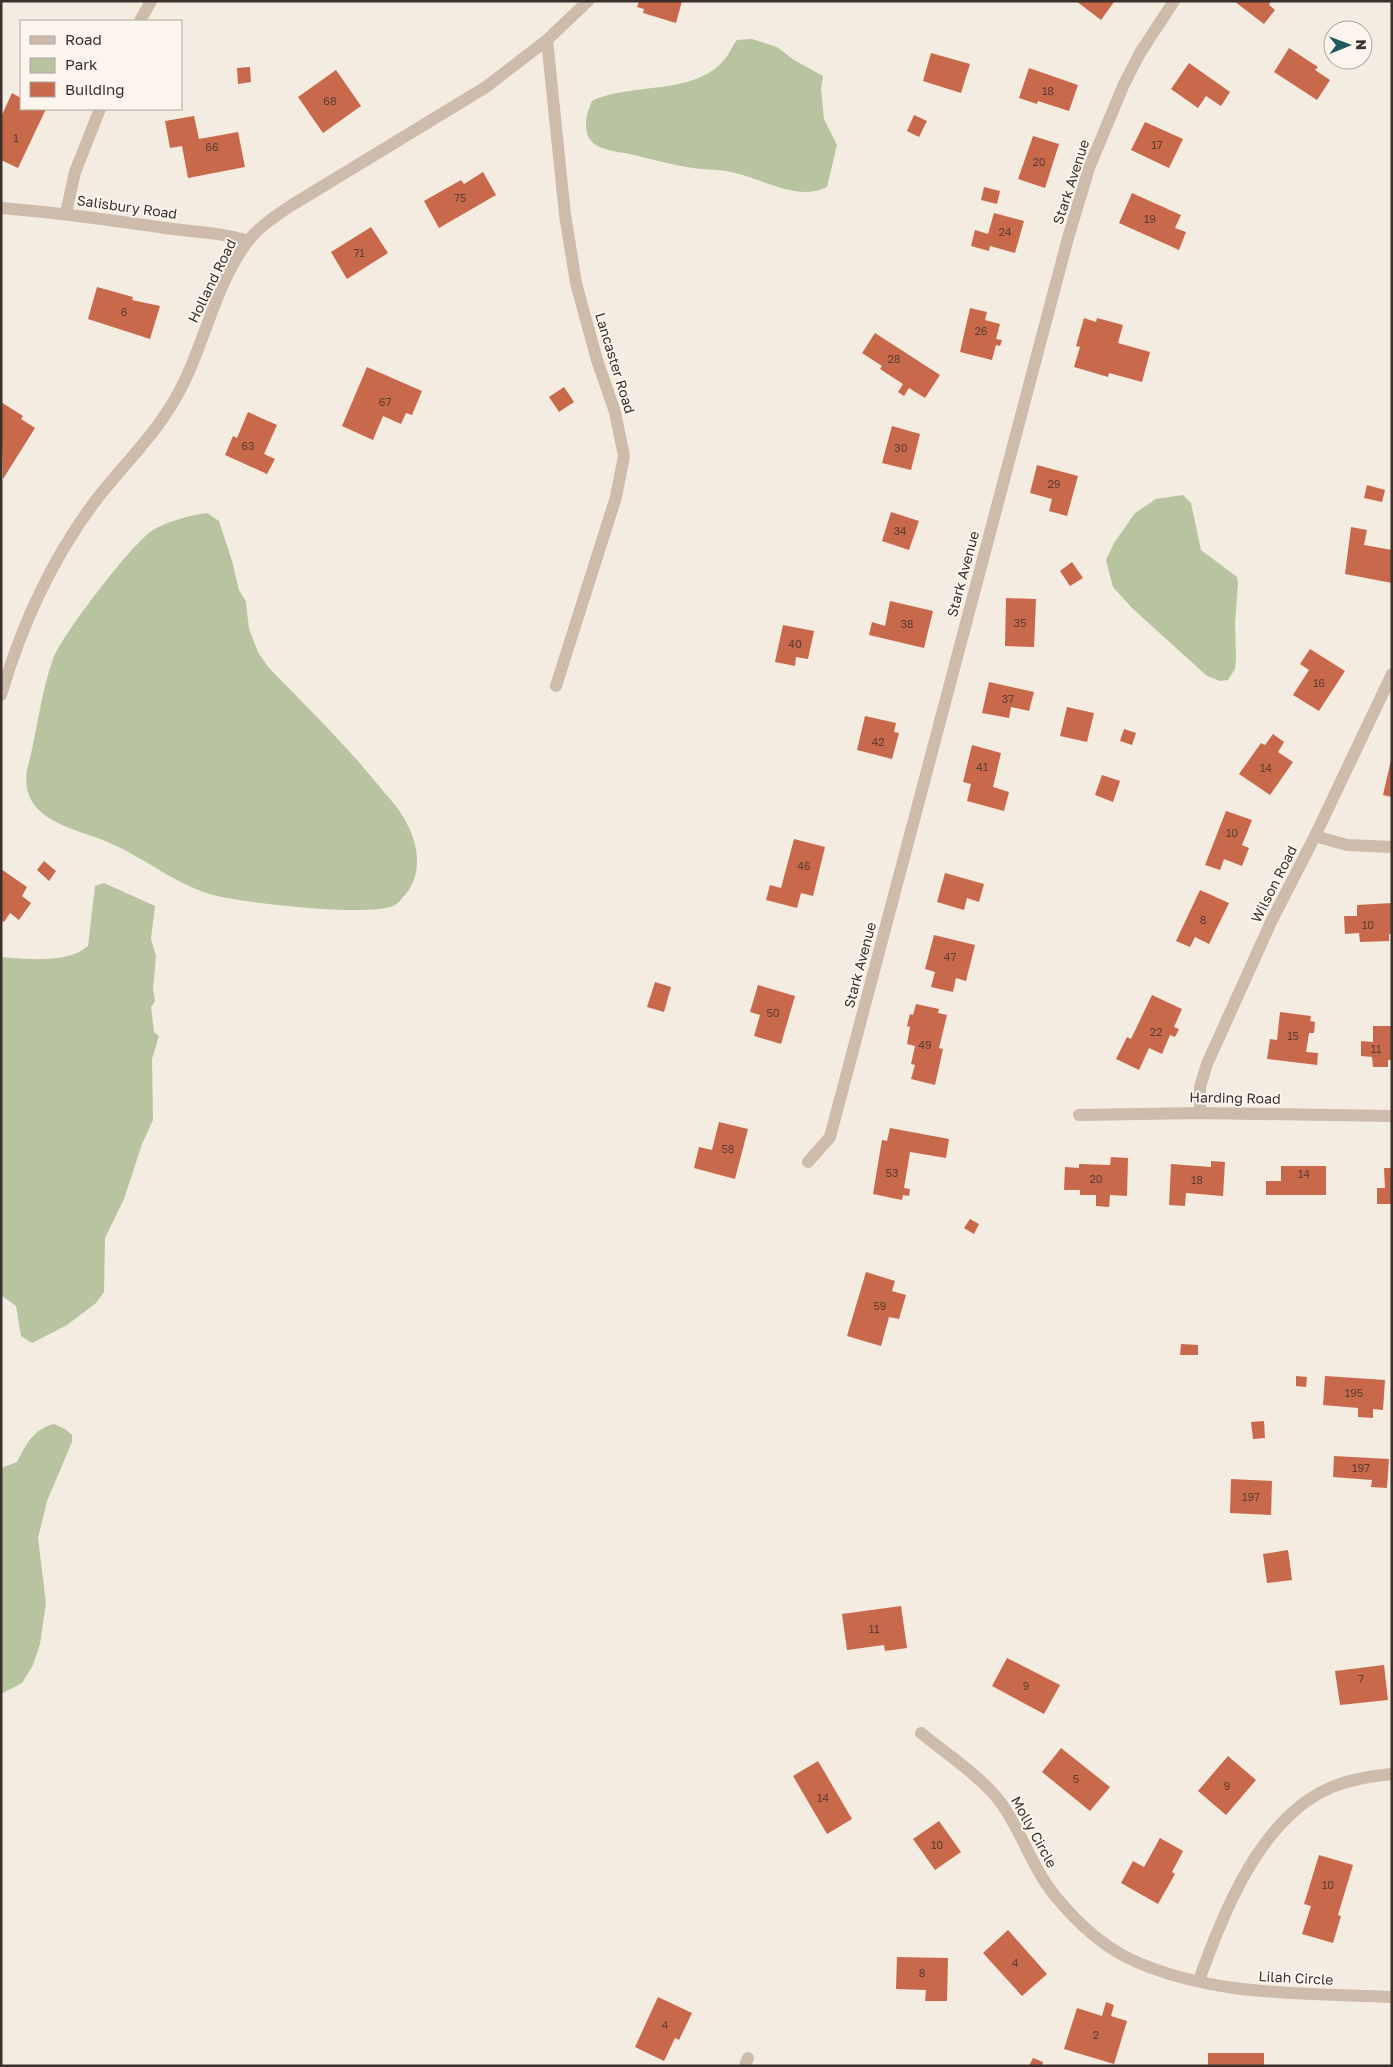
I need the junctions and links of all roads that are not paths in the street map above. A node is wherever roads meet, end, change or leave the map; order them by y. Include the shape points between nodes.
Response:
1 (150, 1) edge
2 (1174, 1) edge
3 (588, 2) edge
4 (140, 20) edge
5 (547, 40) junction
6 (100, 110) edge
7 (1, 208) edge
8 (66, 213) junction
9 (248, 241) junction
10 (1392, 674) edge
11 (556, 686) dead end
12 (1, 695) edge
13 (1315, 836) junction
14 (1392, 847) edge
15 (1200, 1113) junction
16 (1079, 1114) dead end
17 (1392, 1116) edge
18 (808, 1162) dead end
19 (922, 1733) dead end
20 (1392, 1774) edge
21 (1199, 1980) junction
22 (1392, 1997) edge

1 - 4 street
2 - 18 street, Stark Avenue via 1124,84 1089,168 1045,319 830,1137
3 - 5 street, Holland Road
5 - 9 street, Holland Road via 486,87 292,205
5 - 11 street, Lancaster Road via 565,215 575,275 597,360 615,412 624,456 616,497
6 - 8 street via 75,172
7 - 8 street, Salisbury Road
8 - 9 street, Salisbury Road via 168,229 218,233
9 - 12 street, Holland Road via 216,304 176,399 93,504 59,557 34,604
10 - 13 street, Wilson Road
13 - 14 street via 1347,845
13 - 15 street, Wilson Road via 1271,922 1206,1064 1200,1087
15 - 16 street, Harding Road
15 - 17 street, Harding Road
19 - 21 street, Molly Circle via 988,1787 1000,1801 1038,1874 1078,1921 1128,1958
20 - 21 street via 1332,1787 1293,1812 1253,1863 1235,1894
21 - 22 street, Lilah Circle via 1245,1990

